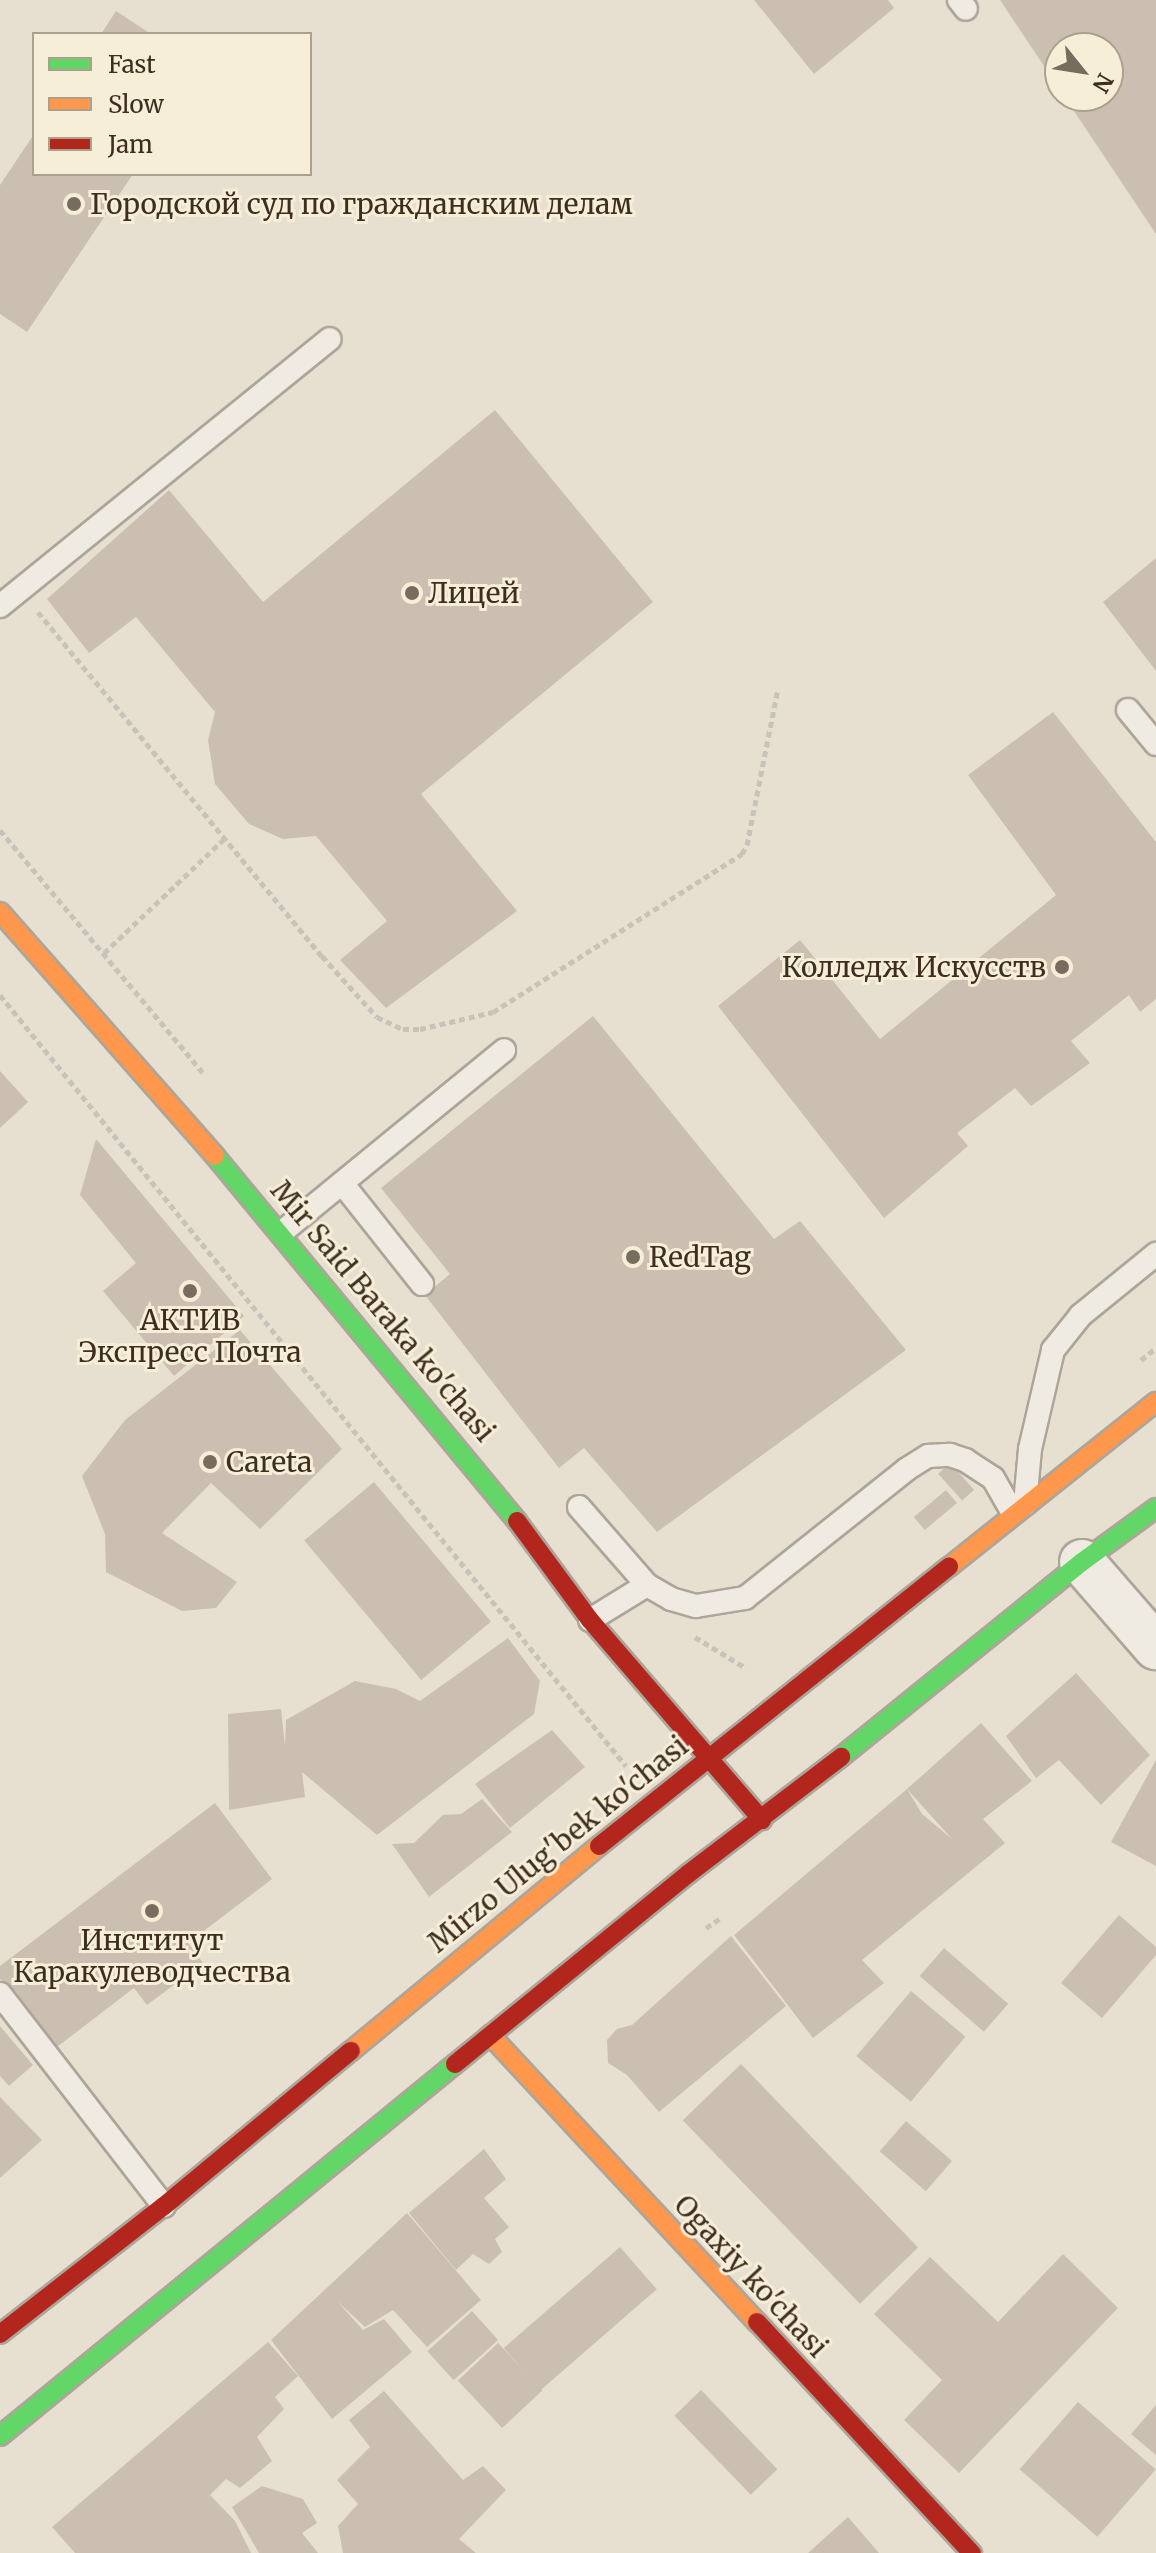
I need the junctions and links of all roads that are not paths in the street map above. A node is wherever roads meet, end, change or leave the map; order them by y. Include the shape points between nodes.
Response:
1 (330, 339) dead end
2 (0, 606) edge
3 (1128, 710) dead end
4 (1156, 744) edge
5 (0, 912) edge
6 (504, 1050) dead end
7 (342, 1183) junction
8 (282, 1232) junction
9 (1156, 1254) edge
10 (422, 1284) dead end
11 (1156, 1402) edge
12 (579, 1507) dead end
13 (1156, 1508) edge
14 (1019, 1509) junction
15 (1082, 1562) junction
16 (647, 1585) junction
17 (590, 1620) junction
18 (1156, 1647) edge
19 (707, 1758) junction
20 (762, 1820) junction
21 (0, 1994) edge
22 (490, 2035) junction
23 (164, 2206) junction
24 (0, 2334) edge
25 (0, 2436) edge
26 (972, 2553) edge

1 - 2 lane
3 - 4 lane
5 - 8 main road, Mir Said Baraka ko'chasi
6 - 7 lane
7 - 8 lane
7 - 10 lane
8 - 17 main road, Mir Said Baraka ko'chasi via 490,1485
9 - 14 lane via 1081,1315 1053,1350
11 - 14 main road, Mirzo Ulug'bek ko'chasi
12 - 16 lane
13 - 15 main road
14 - 16 lane via 993,1478 965,1460 928,1456 745,1598 696,1606
14 - 19 main road, Mirzo Ulug'bek ko'chasi
15 - 18 street
15 - 20 main road
16 - 17 lane
17 - 19 main road, Mir Said Baraka ko'chasi
19 - 20 main road, Mir Said Baraka ko'chasi
19 - 23 main road, Mirzo Ulug'bek ko'chasi
20 - 22 main road
21 - 23 lane
22 - 25 main road
22 - 26 main road, Ogaxiy ko'chasi
23 - 24 main road, Mirzo Ulug'bek ko'chasi

